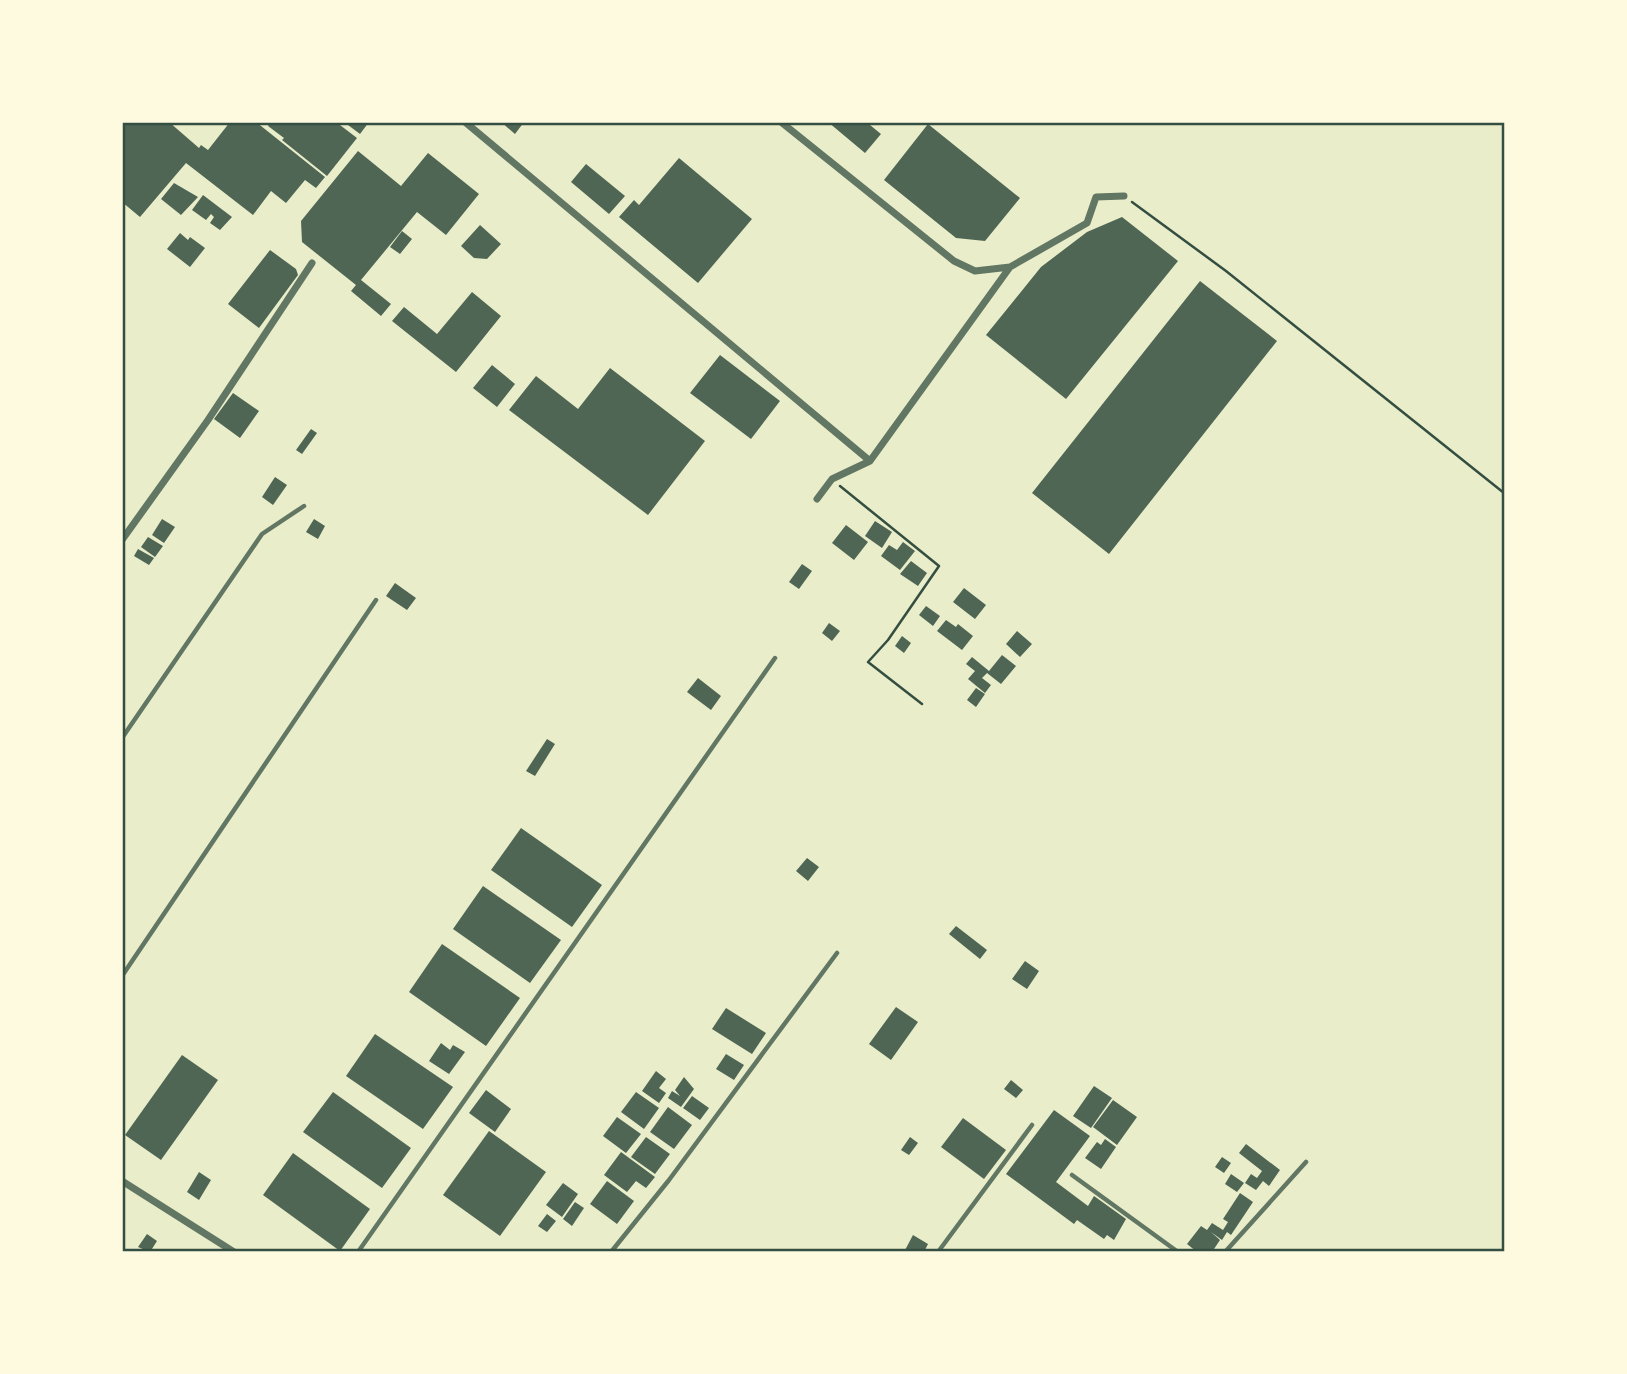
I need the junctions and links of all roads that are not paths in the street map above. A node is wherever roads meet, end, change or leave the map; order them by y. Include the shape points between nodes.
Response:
1 (465, 122) edge
2 (781, 122) edge
3 (1124, 196) road end
4 (312, 263) dead end
5 (1010, 267) junction
6 (870, 461) junction
7 (817, 499) dead end
8 (304, 506) dead end
9 (122, 540) edge
10 (376, 600) dead end
11 (775, 658) dead end
12 (122, 738) edge
13 (837, 953) dead end
14 (122, 976) edge
15 (1032, 1125) dead end
16 (1306, 1161) dead end
17 (1072, 1175) dead end
18 (122, 1181) edge
19 (234, 1251) edge
20 (358, 1251) edge
21 (611, 1251) edge
22 (938, 1251) edge
23 (1178, 1251) edge
24 (1225, 1251) edge

1 - 6 street
2 - 5 street via 954,261 975,271
3 - 5 street via 1096,197 1087,223
4 - 9 street
5 - 6 street
6 - 7 street via 832,479
8 - 12 lane via 262,534
10 - 14 lane
11 - 20 lane
13 - 21 lane
15 - 22 lane
16 - 24 lane
17 - 23 lane
18 - 19 street

